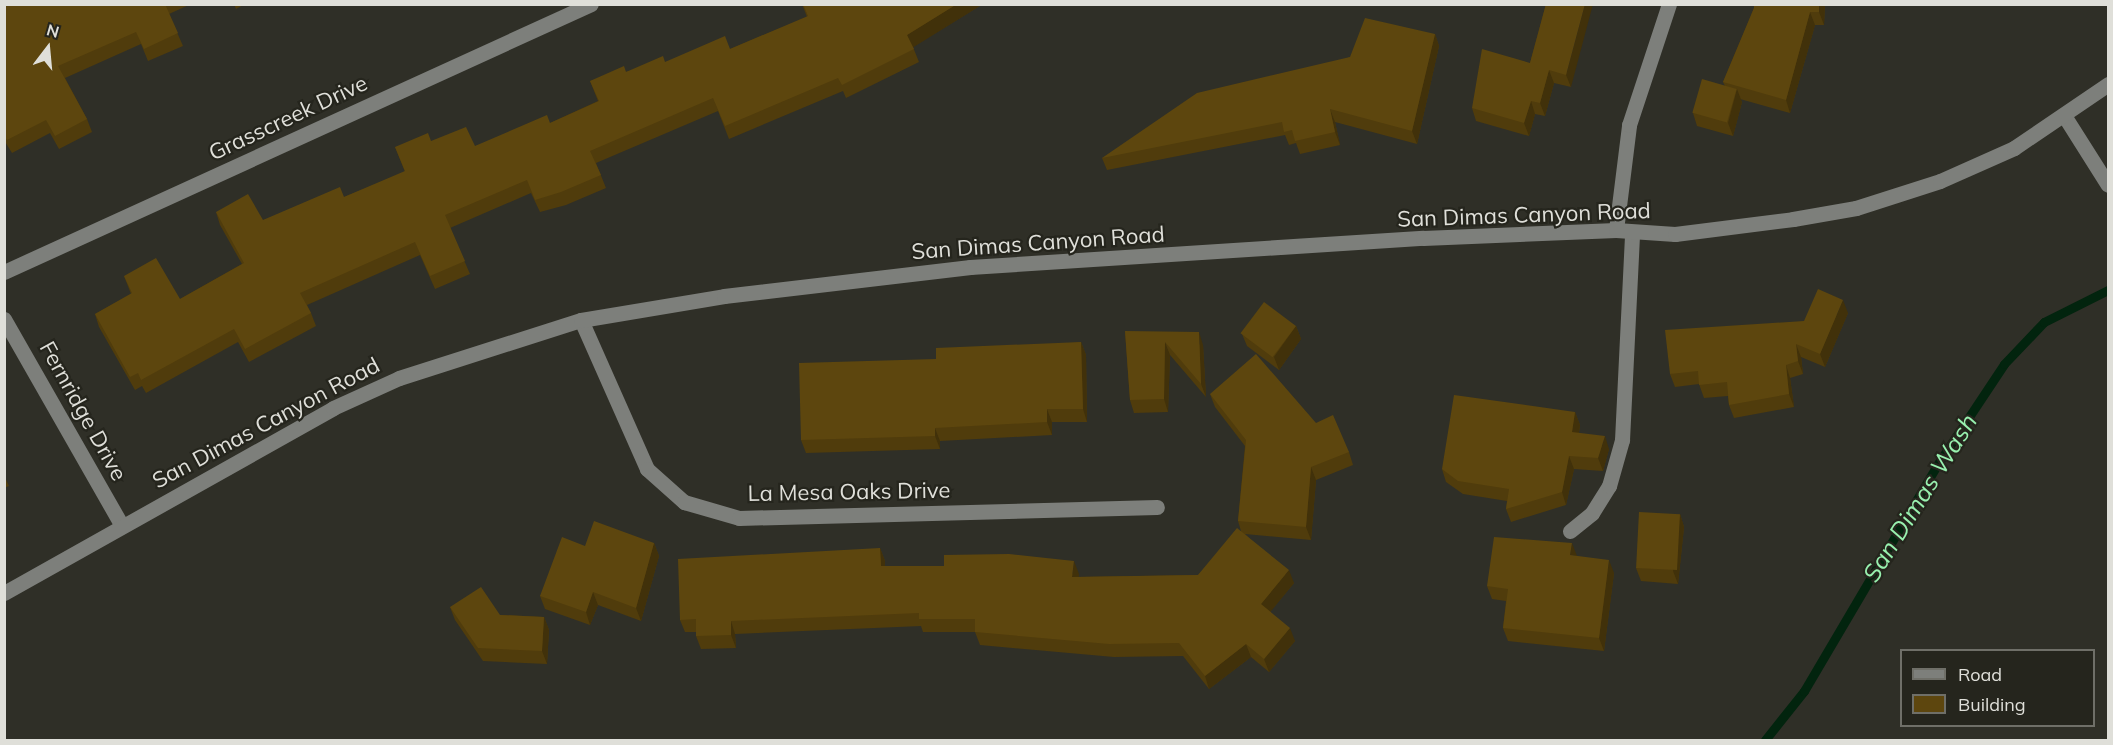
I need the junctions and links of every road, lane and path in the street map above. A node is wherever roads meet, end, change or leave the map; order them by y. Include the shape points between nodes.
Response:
1 (591, 4) edge
2 (1669, 4) edge
3 (2109, 84) edge
4 (2065, 117) junction
5 (2109, 186) edge
6 (1616, 230) junction
7 (1632, 232) junction
8 (4, 272) edge
9 (4, 318) edge
10 (581, 320) junction
11 (1157, 507) dead end
12 (122, 526) junction
13 (1570, 531) dead end
14 (4, 593) edge

1 - 8 street, Grasscreek Drive
2 - 6 street via 1629,125
3 - 4 street, San Dimas Canyon Road
4 - 5 street
4 - 7 street, San Dimas Canyon Road via 1940,181 1856,207 1675,234
6 - 7 street, San Dimas Canyon Road
6 - 10 street, San Dimas Canyon Road via 970,267 723,296
7 - 13 street via 1622,440 1609,486 1592,513
9 - 12 street, Fernridge Drive
10 - 11 street, La Mesa Oaks Drive via 647,468 684,502 739,518
10 - 12 street, San Dimas Canyon Road via 389,382 273,440
12 - 14 street, San Dimas Canyon Road

